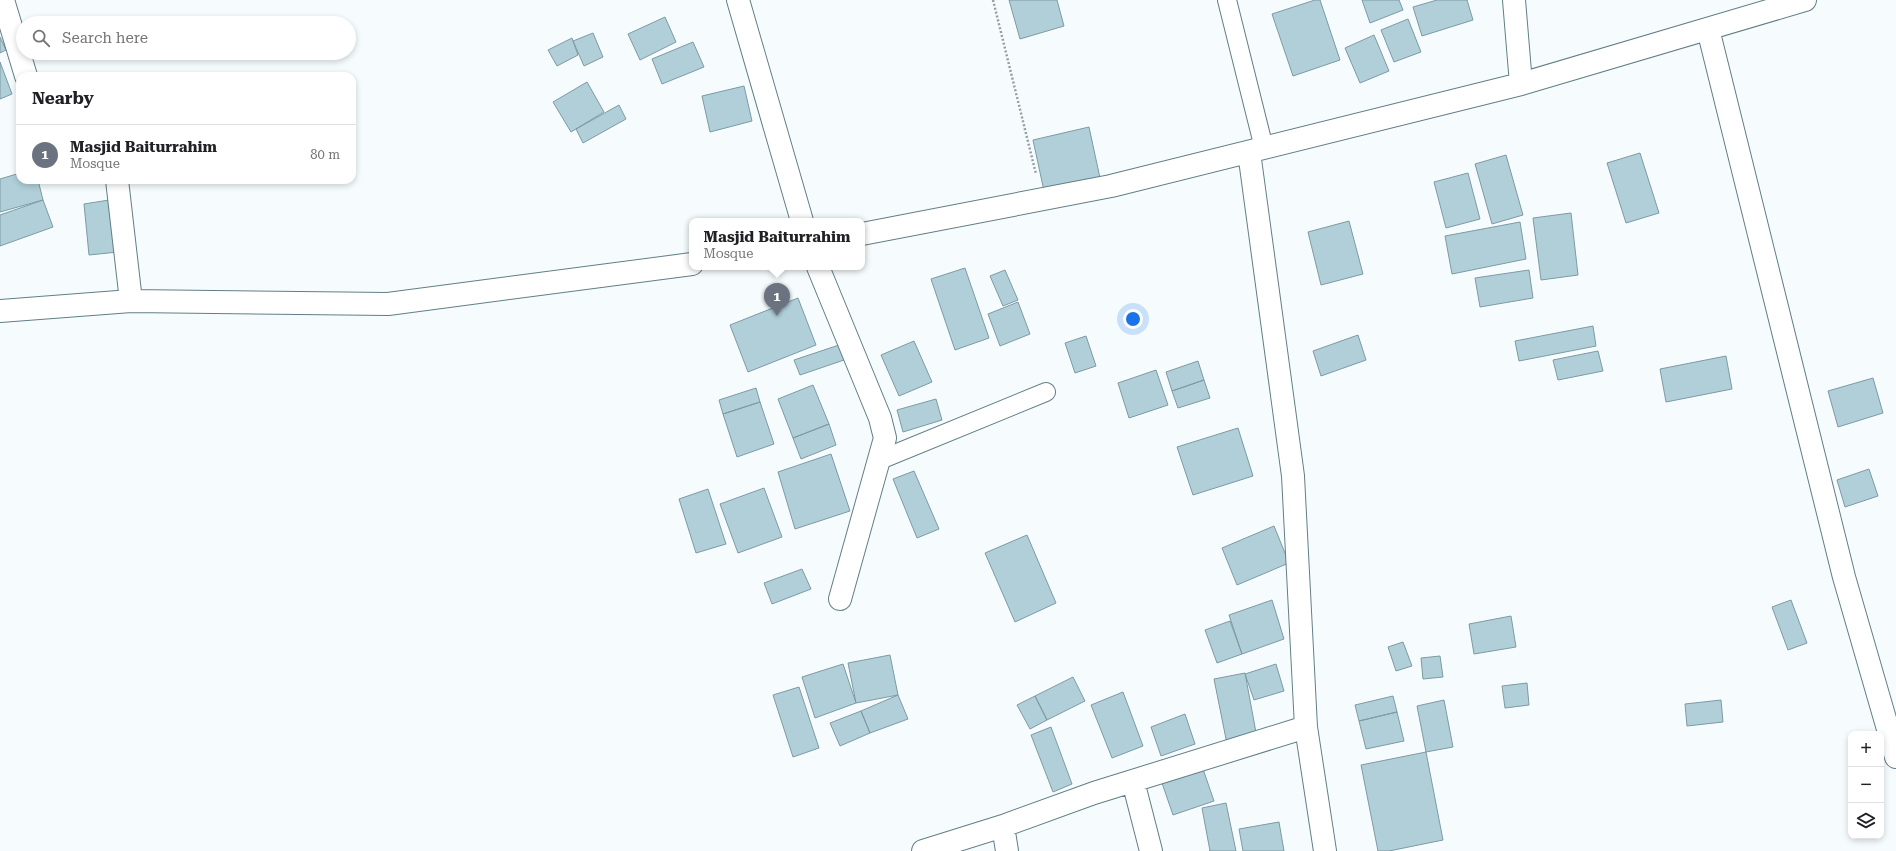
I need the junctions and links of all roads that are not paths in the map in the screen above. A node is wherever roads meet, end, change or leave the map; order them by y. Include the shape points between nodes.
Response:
1 (3, 0) edge
2 (738, 0) edge
3 (1227, 0) edge
4 (1514, 0) edge
5 (1805, 0) edge
6 (1708, 28) junction
7 (16, 43) edge
8 (21, 60) edge
9 (25, 72) edge
10 (1521, 84) junction
11 (1256, 150) junction
12 (118, 184) edge
13 (801, 218) edge
14 (865, 233) edge
15 (689, 264) edge
16 (819, 270) edge
17 (131, 301) junction
18 (0, 311) edge
19 (1046, 392) dead end
20 (880, 460) junction
21 (840, 599) dead end
22 (1306, 727) junction
23 (1896, 757) edge
24 (1133, 781) junction
25 (1003, 826) junction
26 (923, 851) edge
27 (1007, 851) edge
28 (1151, 851) edge
29 (1325, 851) edge

1 - 7 street
2 - 13 street
3 - 11 lane
4 - 10 street
5 - 6 street
6 - 10 street
6 - 23 street via 1844,577
8 - 9 street
10 - 11 street
11 - 14 street via 1111,186
11 - 22 street via 1293,476
12 - 17 street
15 - 17 street via 388,304
16 - 20 street via 880,418 885,438
17 - 18 street
19 - 20 lane
20 - 21 street
22 - 24 street
22 - 29 street
24 - 25 street
24 - 28 street
25 - 26 street
25 - 27 street

